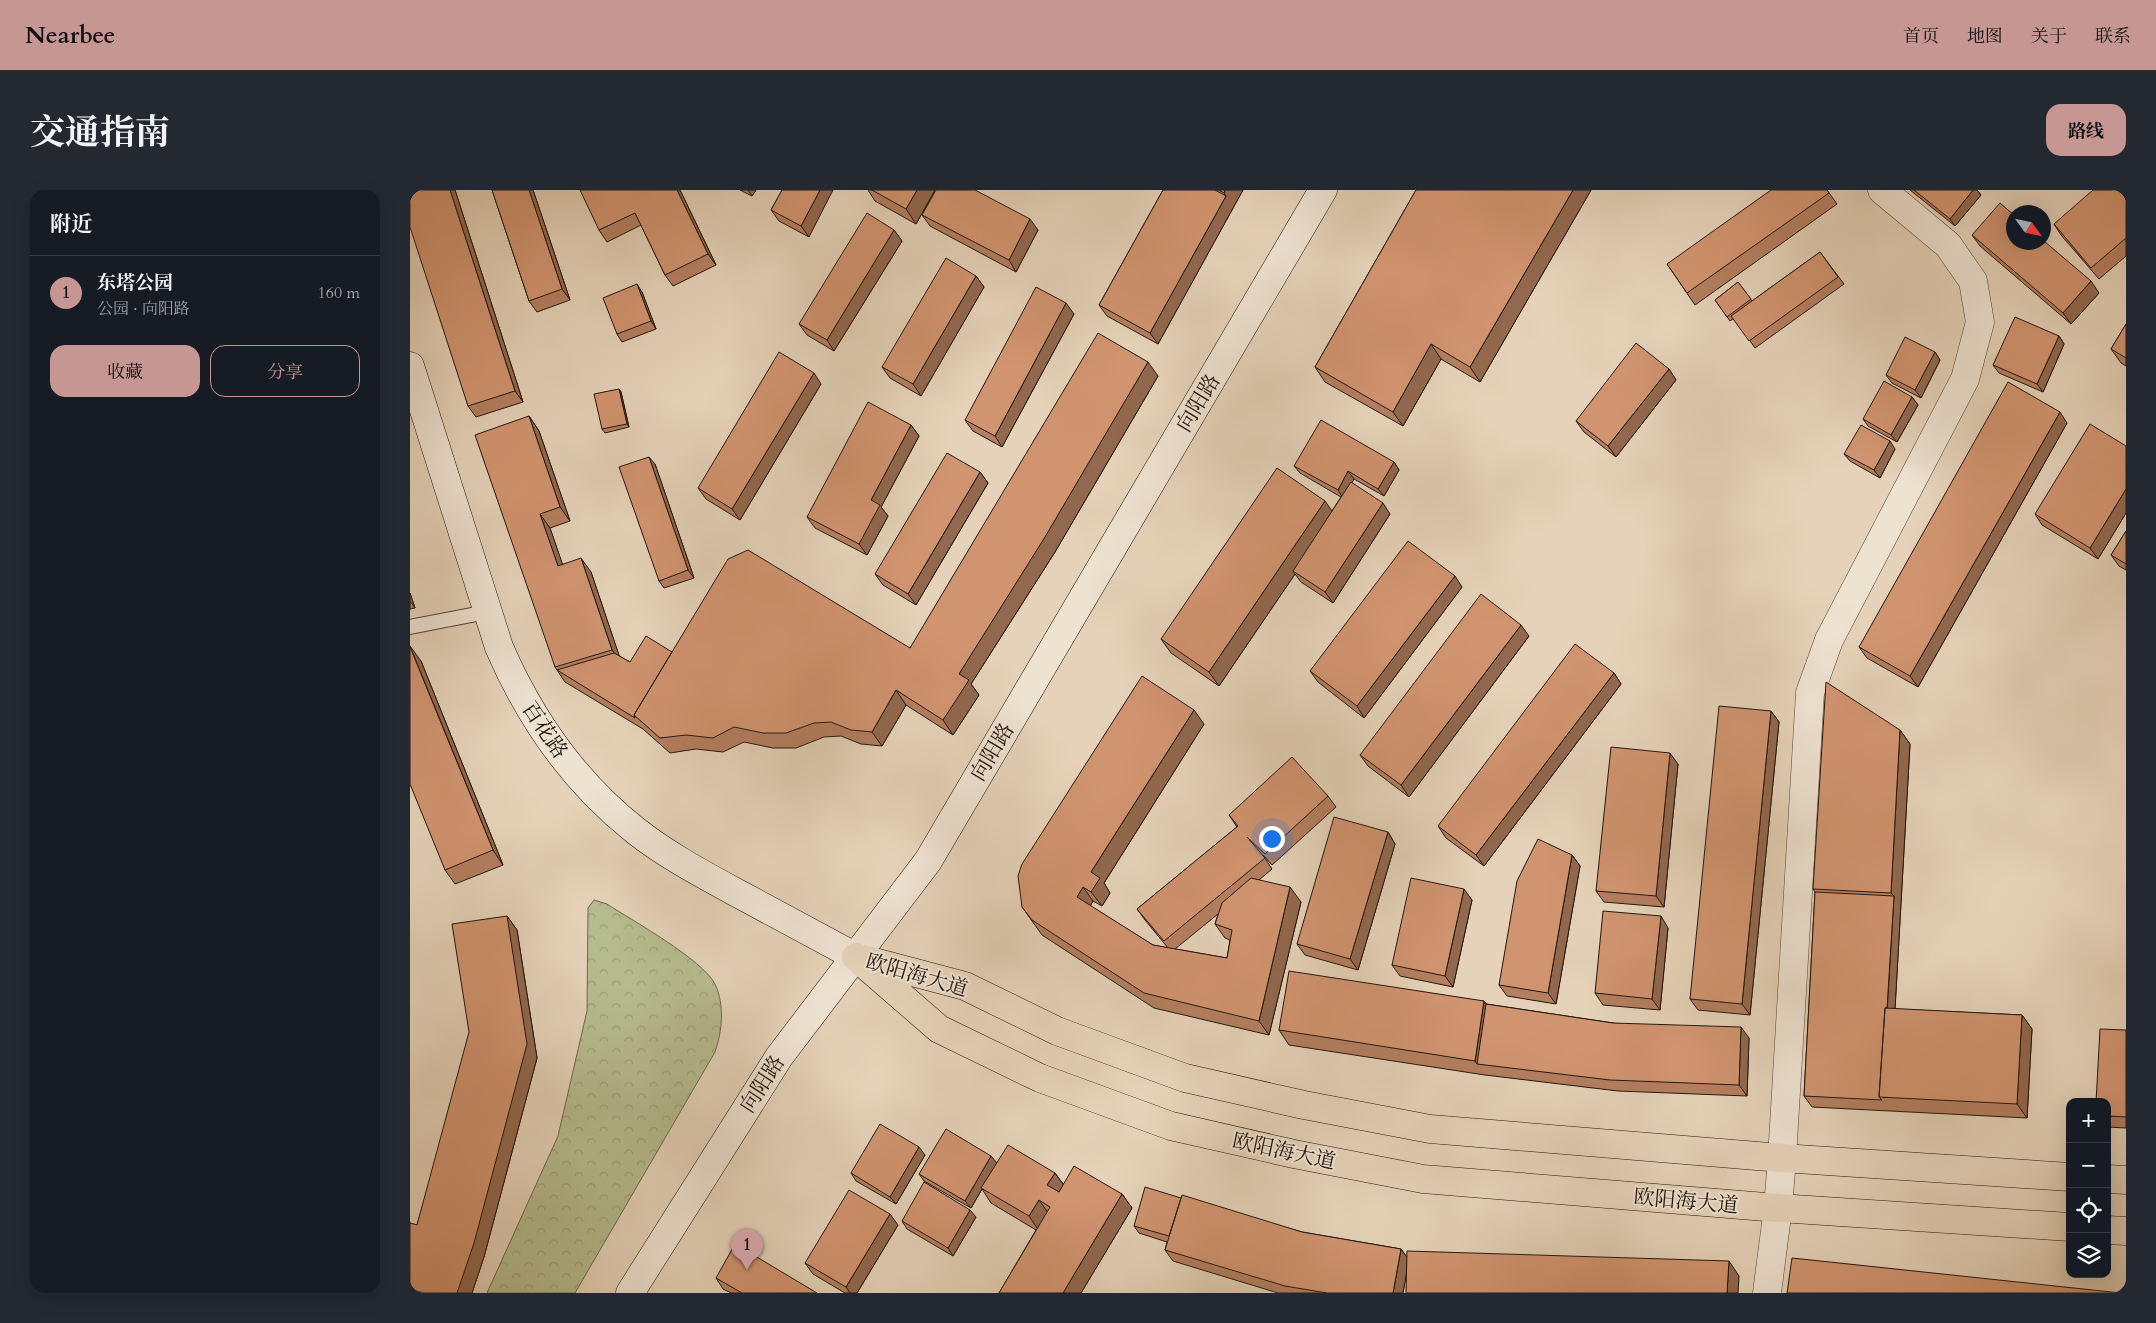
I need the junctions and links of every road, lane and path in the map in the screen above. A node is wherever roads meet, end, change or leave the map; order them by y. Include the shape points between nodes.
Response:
1 (1323, 190) edge
2 (1882, 190) edge
3 (410, 366) edge
4 (487, 612) junction
5 (410, 627) edge
6 (856, 957) junction
7 (1782, 1158) junction
8 (2066, 1177) edge
9 (2111, 1179) edge
10 (2126, 1180) edge
11 (1778, 1208) junction
12 (2066, 1227) edge
13 (2111, 1230) edge
14 (2126, 1231) edge
15 (630, 1293) edge
16 (1767, 1293) edge

1 - 6 main road, 向阳路 via 928,861
2 - 7 main road via 1948,245 1973,280 1980,322 1965,379 1829,640 1810,693
3 - 4 main road, 百花路
4 - 5 lane
4 - 6 main road, 百花路 via 514,681 532,713 577,776 606,804 669,854
6 - 7 main road, 欧阳海大道 via 965,986 1057,1031 1186,1078 1304,1105 1430,1129
6 - 11 main road, 欧阳海大道 via 939,1030 1040,1078 1171,1126 1423,1179
6 - 15 main road, 向阳路 via 779,1057
7 - 8 main road, 欧阳海大道
7 - 11 main road
9 - 10 main road
11 - 12 main road, 欧阳海大道
11 - 16 main road
13 - 14 main road

